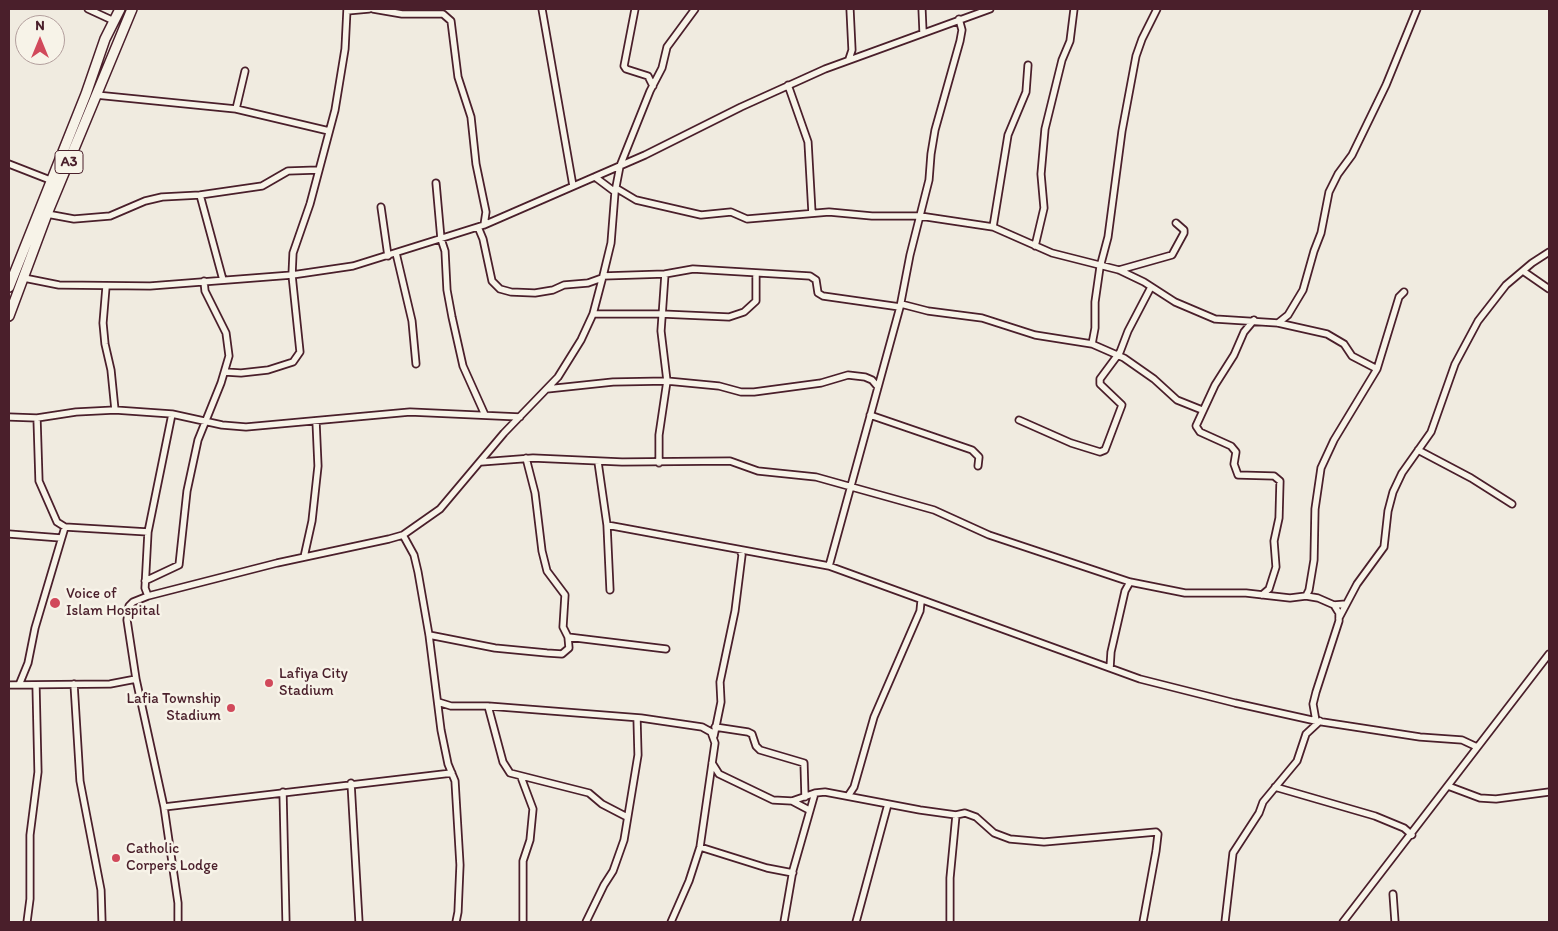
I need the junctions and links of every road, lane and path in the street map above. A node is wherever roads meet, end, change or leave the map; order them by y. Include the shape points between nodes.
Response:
1 (88, 9) edge
2 (120, 9) edge
3 (132, 9) edge
4 (371, 9) edge
5 (542, 9) edge
6 (635, 9) edge
7 (695, 9) edge
8 (850, 9) edge
9 (922, 9) edge
10 (990, 9) edge
11 (1074, 9) edge
12 (1157, 9) edge
13 (1417, 9) edge
14 (347, 10) edge
15 (959, 19) junction
16 (114, 22) junction
17 (923, 32) junction
18 (852, 50) junction
19 (861, 55) junction
20 (849, 59) junction
21 (1028, 65) dead end
22 (245, 71) dead end
23 (788, 85) junction
24 (653, 86) junction
25 (96, 95) junction
26 (236, 109) junction
27 (330, 131) junction
28 (9, 164) edge
29 (620, 166) junction
30 (318, 170) junction
31 (595, 178) junction
32 (50, 180) junction
33 (436, 183) dead end
34 (573, 186) junction
35 (615, 190) junction
36 (200, 195) junction
37 (381, 207) dead end
38 (486, 212) junction
39 (812, 213) junction
40 (47, 214) junction
41 (920, 216) junction
42 (498, 219) junction
43 (1176, 223) dead end
44 (484, 225) junction
45 (993, 227) junction
46 (478, 228) junction
47 (441, 239) junction
48 (1035, 246) junction
49 (1549, 252) edge
50 (396, 254) junction
51 (388, 256) junction
52 (1100, 267) junction
53 (1119, 270) junction
54 (1523, 271) junction
55 (756, 273) junction
56 (292, 274) junction
57 (665, 274) junction
58 (603, 277) junction
59 (24, 278) junction
60 (223, 280) junction
61 (204, 281) junction
62 (9, 283) edge
63 (588, 283) junction
64 (106, 287) junction
65 (1151, 287) junction
66 (1549, 289) edge
67 (599, 291) junction
68 (1404, 292) dead end
69 (901, 305) junction
70 (593, 314) junction
71 (662, 314) junction
72 (9, 316) edge
73 (1239, 320) junction
74 (1254, 320) junction
75 (1278, 323) junction
76 (1244, 332) junction
77 (1092, 344) junction
78 (1121, 348) junction
79 (1117, 356) junction
80 (1124, 358) junction
81 (416, 364) dead end
82 (1377, 369) junction
83 (225, 372) junction
84 (881, 377) junction
85 (872, 380) junction
86 (667, 381) junction
87 (878, 387) junction
88 (547, 389) junction
89 (115, 410) junction
90 (1202, 410) junction
91 (172, 414) junction
92 (485, 415) junction
93 (870, 415) junction
94 (9, 417) edge
95 (520, 417) junction
96 (37, 418) junction
97 (205, 420) junction
98 (1018, 420) dead end
99 (316, 422) junction
100 (1418, 450) junction
101 (526, 458) junction
102 (480, 462) junction
103 (598, 462) junction
104 (659, 463) junction
105 (978, 466) dead end
106 (850, 486) junction
107 (1512, 504) dead end
108 (607, 525) junction
109 (65, 526) junction
110 (148, 532) junction
111 (9, 534) edge
112 (403, 535) junction
113 (60, 538) junction
114 (741, 552) junction
115 (304, 558) junction
116 (830, 566) junction
117 (1121, 580) junction
118 (145, 581) junction
119 (1130, 582) junction
120 (1269, 589) junction
121 (610, 590) dead end
122 (1309, 590) junction
123 (1125, 591) junction
124 (1262, 595) junction
125 (148, 596) junction
126 (1272, 596) junction
127 (1306, 596) junction
128 (1315, 597) junction
129 (920, 601) junction
130 (1346, 604) junction
131 (1334, 605) junction
132 (1339, 618) junction
133 (429, 635) junction
134 (568, 637) junction
135 (666, 649) dead end
136 (1549, 654) edge
137 (1110, 668) junction
138 (136, 679) junction
139 (74, 684) junction
140 (9, 685) edge
141 (19, 685) junction
142 (36, 685) junction
143 (438, 702) junction
144 (450, 706) junction
145 (488, 706) junction
146 (440, 715) junction
147 (637, 718) junction
148 (1318, 721) junction
149 (715, 725) junction
150 (707, 729) junction
151 (714, 736) junction
152 (1477, 747) junction
153 (712, 763) junction
154 (452, 773) junction
155 (719, 774) junction
156 (520, 777) junction
157 (710, 777) junction
158 (351, 783) junction
159 (854, 786) junction
160 (1448, 786) junction
161 (1275, 787) junction
162 (283, 792) junction
163 (1549, 792) edge
164 (815, 793) junction
165 (805, 796) junction
166 (848, 796) junction
167 (859, 798) junction
168 (792, 802) junction
169 (888, 804) junction
170 (164, 807) junction
171 (809, 810) junction
172 (956, 815) junction
173 (627, 817) junction
174 (1412, 834) junction
175 (700, 847) junction
176 (793, 873) junction
177 (1393, 894) dead end
178 (27, 922) edge
179 (102, 922) edge
180 (178, 922) edge
181 (286, 922) edge
182 (359, 922) edge
183 (456, 922) edge
184 (522, 922) edge
185 (586, 922) edge
186 (671, 922) edge
187 (784, 922) edge
188 (856, 922) edge
189 (950, 922) edge
190 (1143, 922) edge
191 (1225, 922) edge
192 (1342, 922) edge
193 (1395, 922) edge

1 - 16 street
2 - 16 highway, A3
3 - 25 highway, A3
4 - 14 street
4 - 38 street via 402,14 443,14 451,20 458,77 469,106
5 - 34 street
6 - 24 street via 624,66 648,76
7 - 24 street via 667,47
8 - 18 street
9 - 17 street
10 - 15 street
11 - 48 street via 1070,41 1062,60 1045,129 1041,174 1044,208
12 - 52 street via 1136,56 1106,251
13 - 75 street via 1386,85 1352,155 1329,192 1321,234 1303,290 1288,314
14 - 27 street via 341,76
15 - 17 street
15 - 41 street via 960,41 935,130 931,173
16 - 32 highway, A3
17 - 19 street
18 - 19 street
18 - 20 street
19 - 20 street
20 - 23 street
21 - 45 street via 1026,92 1008,135
22 - 26 street
23 - 29 street
23 - 39 street via 808,142
24 - 29 street
25 - 26 street
25 - 40 highway, A3
26 - 27 street
27 - 30 street
28 - 32 street
29 - 31 street
29 - 35 street
30 - 36 street via 288,171 262,186
30 - 56 street via 293,253
31 - 34 street
31 - 35 street
32 - 62 highway, A3
33 - 47 street
34 - 42 street
35 - 39 street via 636,200 701,215 731,212 747,219
35 - 58 street via 611,243
36 - 40 street via 162,197 110,216 87,220
36 - 60 street
37 - 51 street
38 - 42 street
38 - 44 street
39 - 41 street
40 - 59 highway, A3
41 - 45 street
41 - 69 street
42 - 44 street
43 - 53 street via 1184,233 1172,255
44 - 46 street
45 - 48 street
46 - 47 street
46 - 63 street via 492,281 500,289 535,293
47 - 50 street
47 - 92 street via 447,290 463,366
48 - 52 street
49 - 54 street
50 - 51 street
50 - 81 street via 412,321
51 - 56 street via 353,266
52 - 53 street
52 - 77 street
53 - 65 street
54 - 66 street
54 - 100 street via 1500,291 1478,321 1455,364 1434,424
55 - 57 street via 693,269
55 - 69 street via 810,276 816,280 818,293 822,296
55 - 71 street via 756,301 744,312 729,317
56 - 60 street
56 - 83 street via 298,356 293,362 268,370 241,374
57 - 58 street
57 - 71 street
58 - 63 street
58 - 67 street
59 - 64 street via 59,286
59 - 72 highway, A3
60 - 61 street
61 - 64 street
61 - 83 street via 205,291 226,333 229,356
63 - 67 street
64 - 89 street via 104,344 112,370
65 - 73 street via 1215,320
65 - 78 street
67 - 70 street
68 - 82 street via 1398,297
69 - 77 street via 982,318 1035,334
69 - 84 street
70 - 71 street
70 - 88 street via 558,378
71 - 86 street via 660,331
73 - 74 street
73 - 76 street
74 - 75 street
74 - 76 street
75 - 82 street via 1327,334 1344,344 1352,356
76 - 90 street
77 - 79 street
78 - 79 street
78 - 80 street
79 - 80 street
79 - 98 street via 1100,379 1100,384 1122,404 1103,452
80 - 90 street via 1177,400
82 - 122 street via 1321,468 1314,508 1314,560
83 - 97 street
84 - 85 street
84 - 87 street
85 - 86 street via 848,375 821,383 754,392
85 - 87 street
86 - 88 street via 613,382
86 - 104 street via 659,435
87 - 93 street
88 - 95 street
89 - 91 street
89 - 96 street
90 - 120 street via 1197,428 1231,446 1236,452 1234,464 1238,475 1274,476 1280,481 1279,518 1274,541 1276,567
91 - 97 street
91 - 110 street
92 - 95 street
92 - 99 street via 410,412
93 - 105 street via 972,450 979,457
93 - 106 street
94 - 96 street
95 - 102 street
96 - 109 street via 39,481 58,522
97 - 99 street via 246,427
97 - 118 street via 187,491 179,564
99 - 115 street via 318,466
100 - 107 street
100 - 130 street via 1402,473 1391,499 1384,547
101 - 102 street
101 - 103 street
101 - 134 street via 547,571 565,595 563,627
102 - 112 street via 440,509
103 - 104 street
103 - 108 street
104 - 106 street via 730,462 758,472 800,474
106 - 116 street
106 - 117 street via 934,510 989,535
108 - 114 street
108 - 121 street
109 - 110 street
109 - 113 street
110 - 118 street
111 - 113 street
112 - 115 street
112 - 133 street via 414,555
113 - 141 street
114 - 116 street
114 - 149 street via 734,619 720,682 721,702
115 - 125 street
116 - 129 street
117 - 119 street
117 - 123 street
118 - 125 street
119 - 123 street
119 - 124 street via 1185,593
120 - 124 street
120 - 126 street
122 - 127 street
122 - 128 street
123 - 137 street
124 - 126 street
125 - 138 street via 133,602 127,612
126 - 127 street
127 - 128 street
128 - 131 street
129 - 137 street
129 - 159 street via 920,611 874,717
130 - 131 street
130 - 132 street
131 - 132 street
132 - 148 street via 1313,704
133 - 134 street via 495,648 562,654 569,648
133 - 143 street
134 - 135 street
136 - 152 street
137 - 148 street
138 - 139 street via 110,684
138 - 170 street
139 - 142 street
139 - 179 street via 80,781 101,890
140 - 141 street
141 - 142 street
142 - 178 street via 38,772 30,835
143 - 144 street
143 - 146 street
144 - 145 street
144 - 146 street
145 - 147 street
145 - 156 street via 503,762 510,773
146 - 154 street
147 - 150 street
147 - 173 street via 638,755
148 - 152 street via 1420,737 1462,740
148 - 161 street via 1306,734 1296,761
149 - 150 street
149 - 151 street
149 - 165 street via 748,732 760,750 804,763
150 - 151 street
151 - 153 street
152 - 160 street
153 - 155 street
153 - 157 street
154 - 158 street
154 - 183 street via 460,865
155 - 157 street
155 - 168 street via 764,797
156 - 173 street via 589,793
156 - 184 street via 533,809 530,840 523,861
157 - 175 street
158 - 162 street
158 - 182 street
159 - 166 street
159 - 167 street
160 - 163 street via 1464,794 1488,798
160 - 174 street
161 - 174 street via 1375,816
161 - 191 street via 1233,853
162 - 170 street
162 - 181 street
164 - 165 street
164 - 166 street
164 - 171 street
165 - 168 street
166 - 167 street
167 - 169 street
168 - 171 street
169 - 172 street
169 - 188 street
170 - 180 street
171 - 176 street
172 - 189 street
172 - 190 street via 965,813 976,817 994,833 1010,839 1044,842 1156,832 1156,851
173 - 185 street via 624,840 613,871
174 - 192 street
175 - 176 street
175 - 186 street
176 - 187 street
177 - 193 street

